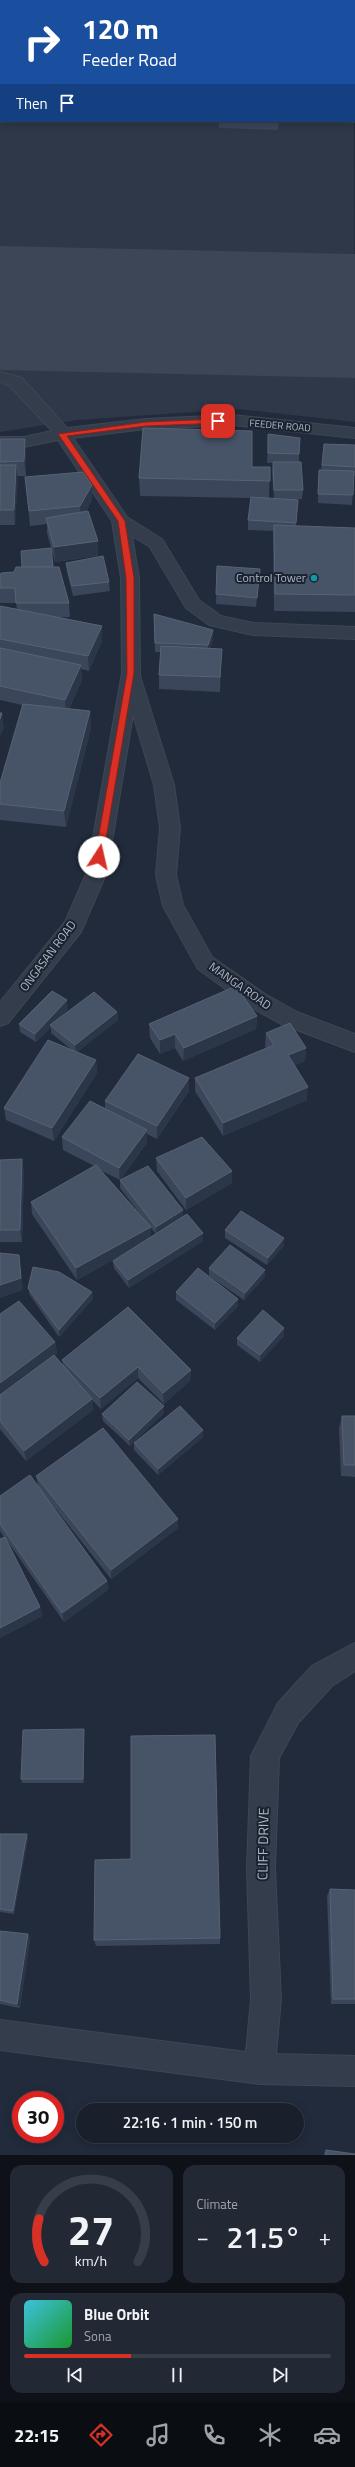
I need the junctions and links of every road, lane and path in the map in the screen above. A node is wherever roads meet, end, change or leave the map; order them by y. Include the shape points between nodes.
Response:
1 (0, 377) edge
2 (355, 433) edge
3 (62, 434) junction
4 (0, 442) edge
5 (121, 521) junction
6 (355, 633) edge
7 (131, 673) junction
8 (0, 1017) edge
9 (355, 1043) edge
10 (355, 1656) edge
11 (0, 2035) edge
12 (260, 2069) junction
13 (355, 2071) edge

1 - 3 street, ONGASAN ROAD via 16,382
2 - 3 street, FEEDER ROAD via 233,420 146,424
3 - 4 street, FEEDER ROAD via 24,442
3 - 5 street, ONGASAN ROAD
5 - 6 street via 156,543 192,604 215,621 253,629
5 - 7 street, ONGASAN ROAD via 130,578
7 - 8 street, ONGASAN ROAD via 97,872 74,926
7 - 9 street, MANGA ROAD via 164,785 170,828 166,875 173,906 205,963 257,1000 289,1018
10 - 12 street, CLIFF DRIVE via 322,1676 288,1713 266,1756 261,1868 266,1998
11 - 12 street
12 - 13 street

